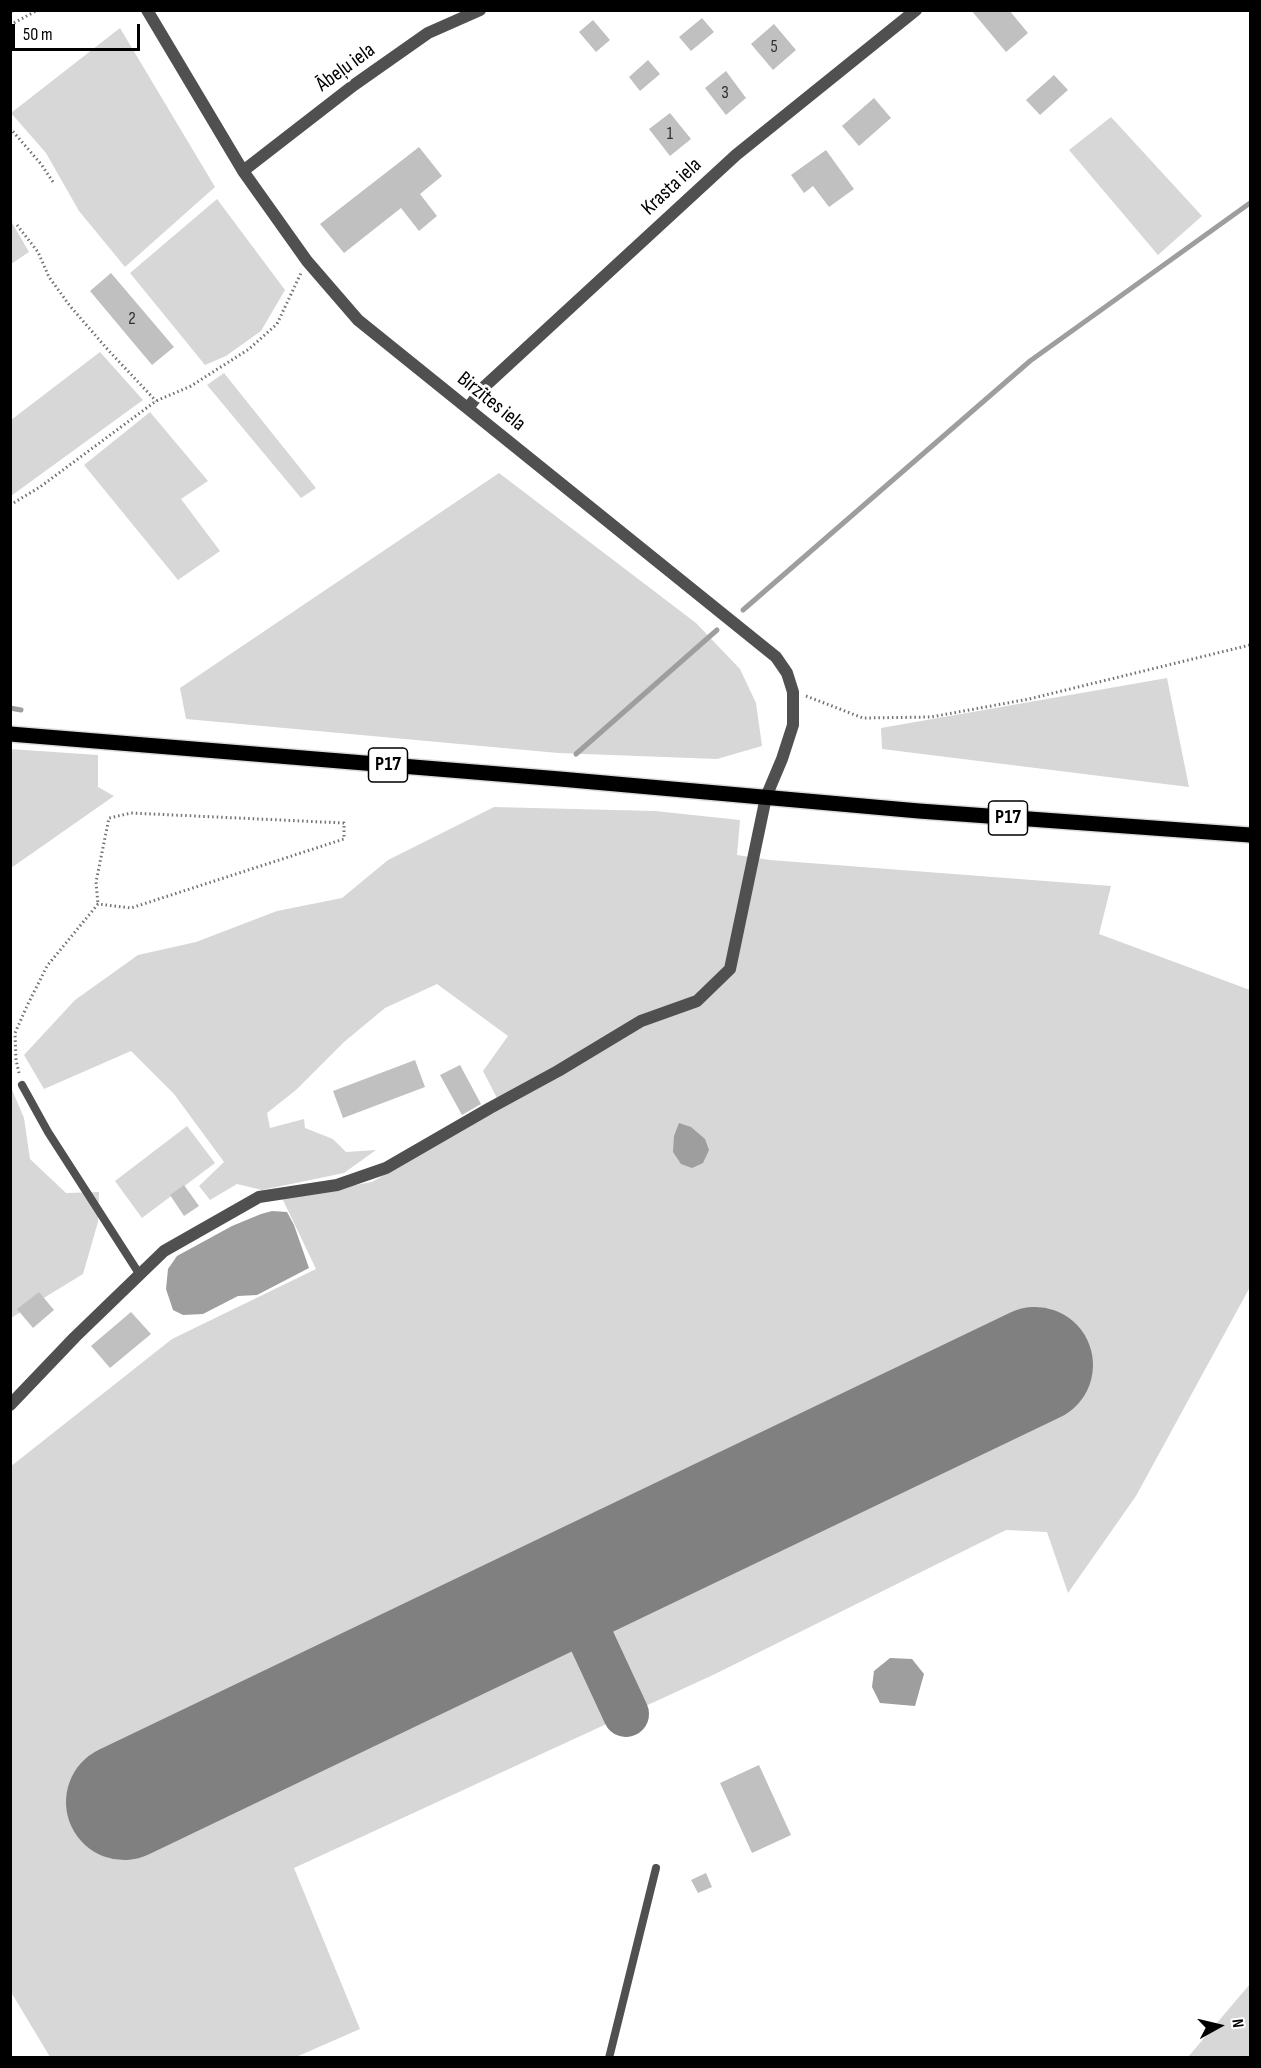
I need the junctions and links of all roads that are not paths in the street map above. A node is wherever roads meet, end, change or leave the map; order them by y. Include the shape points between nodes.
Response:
1 (147, 10) edge
2 (480, 10) edge
3 (916, 10) edge
4 (243, 171) junction
5 (468, 408) junction
6 (10, 734) edge
7 (766, 797) junction
8 (1251, 835) edge
9 (22, 1085) road end
10 (140, 1275) junction
11 (10, 1405) edge
12 (656, 1868) dead end
13 (609, 2058) edge

1 - 4 street, Birzītes iela
2 - 4 street, Ābeļu iela via 428,33
3 - 5 street, Krasta iela via 736,155 484,387
4 - 5 street, Birzītes iela via 307,261 358,320
5 - 7 street, Birzītes iela via 776,657 793,692 793,725
6 - 7 main road, P17
7 - 8 main road, P17
7 - 10 street, Birzītes iela via 730,969 697,1001 641,1021 386,1168 337,1185 260,1197 164,1251
9 - 10 lane
10 - 11 street, Birzītes iela
12 - 13 lane

